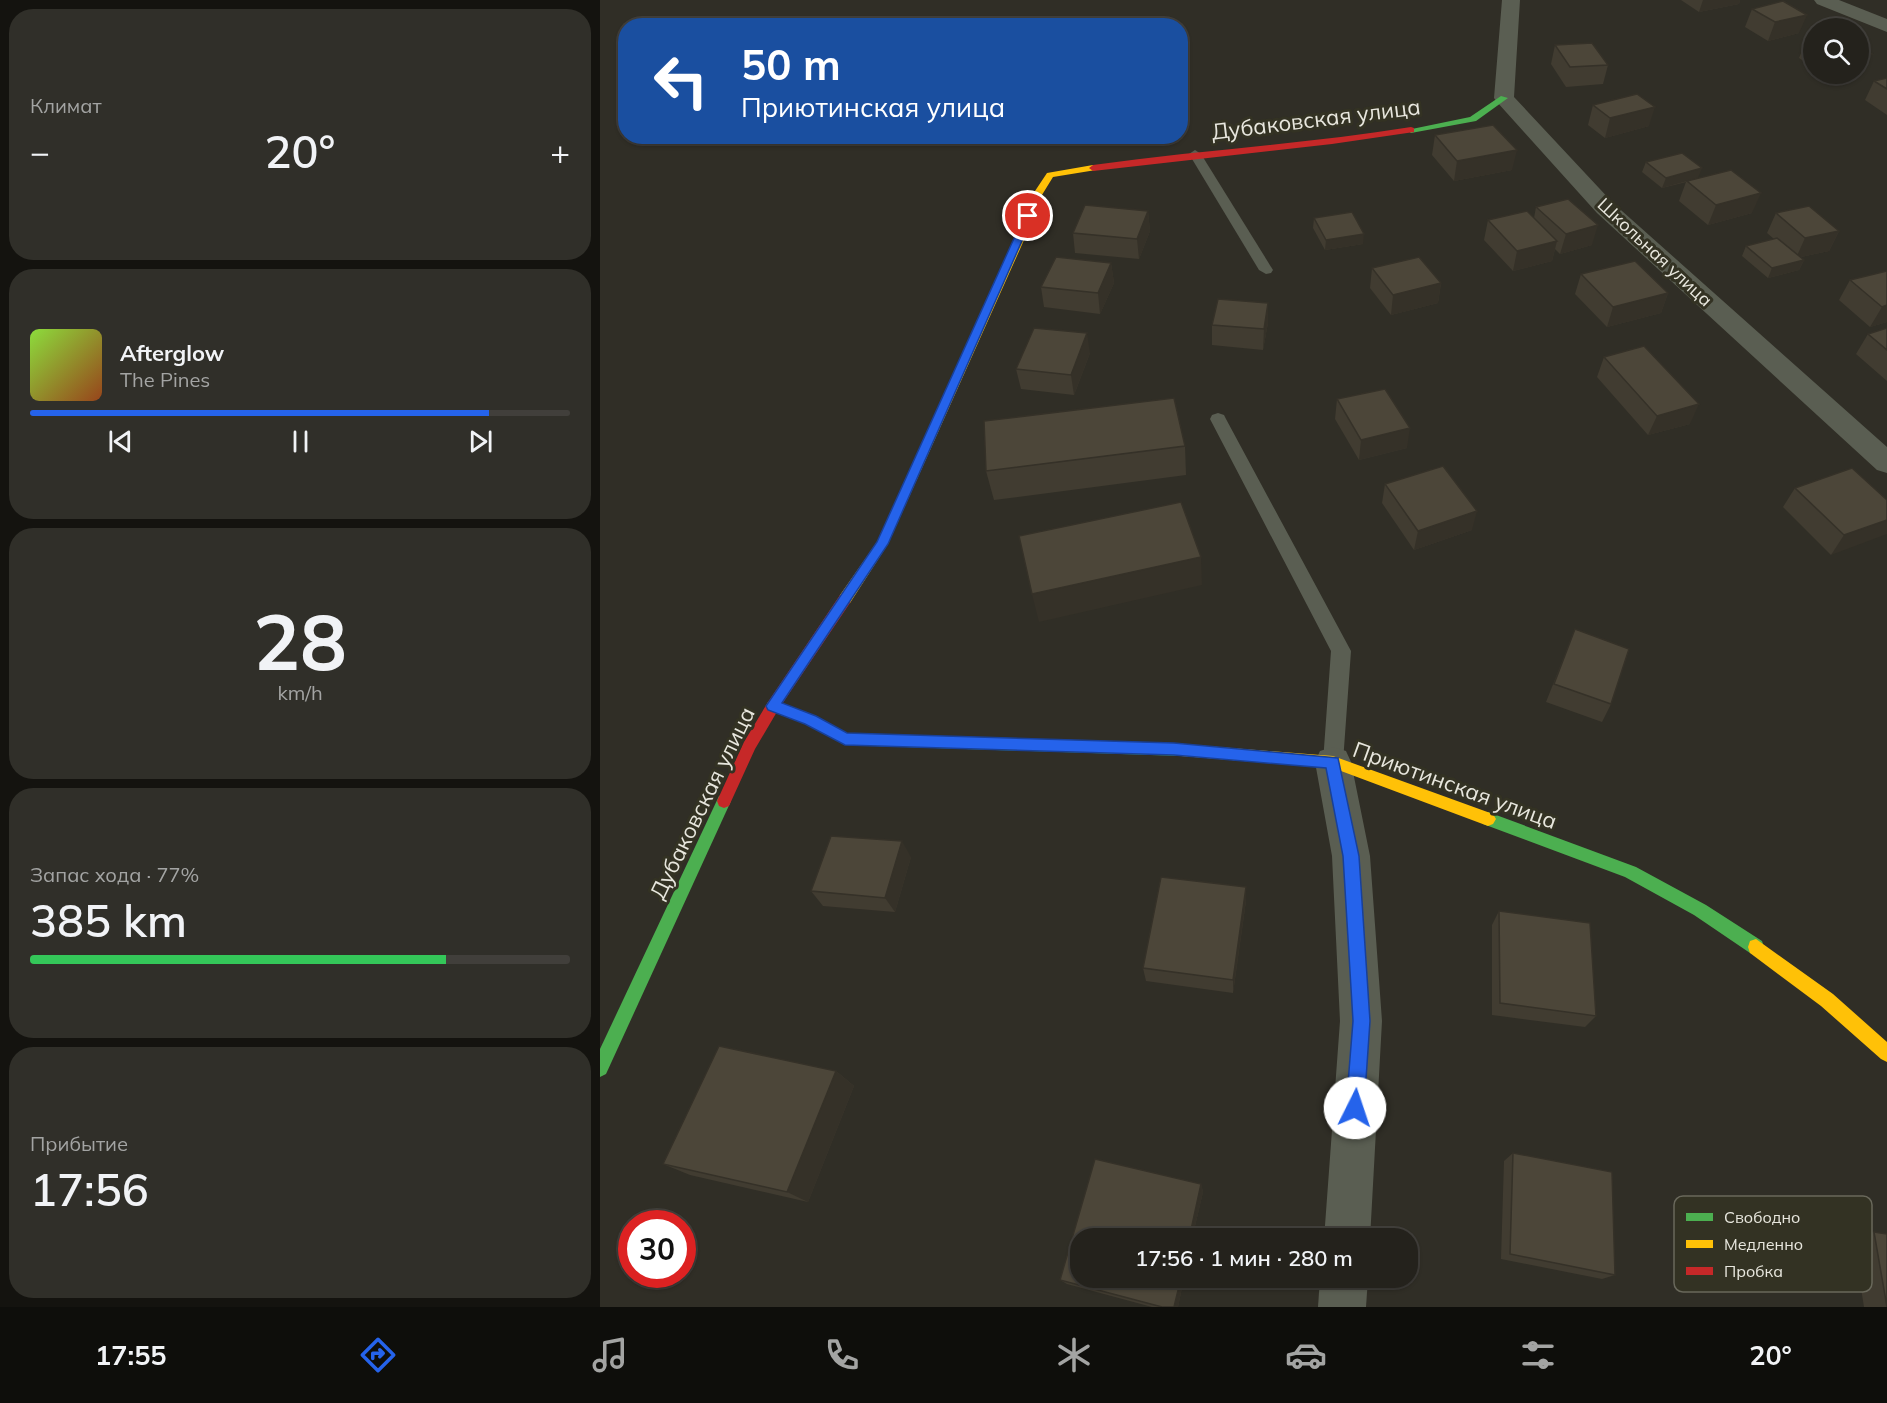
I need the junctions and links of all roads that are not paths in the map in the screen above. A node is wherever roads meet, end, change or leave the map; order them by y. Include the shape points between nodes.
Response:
1 (1511, 0) edge
2 (1823, 0) edge
3 (1887, 26) edge
4 (1504, 99) junction
5 (1195, 154) junction
6 (1266, 270) dead end
7 (1218, 419) dead end
8 (1887, 464) edge
9 (773, 706) junction
10 (1333, 762) junction
11 (1887, 1053) edge
12 (600, 1068) edge
13 (1348, 1228) edge
14 (1343, 1288) edge
15 (1342, 1307) edge

1 - 4 street
2 - 3 street
4 - 5 street, Дубаковская улица via 1473,119 1349,141
4 - 8 street, Школьная улица via 1605,208
5 - 6 lane
5 - 9 street, Дубаковская улица via 1050,175 1032,203 1024,229 882,544
7 - 10 lane via 1341,651
9 - 10 street, Приютинская улица via 845,739 1174,749
9 - 12 street, Дубаковская улица via 749,746
10 - 11 street, Приютинская улица via 1630,872 1674,894 1728,925 1788,968
10 - 13 street via 1351,856 1361,1021
14 - 15 street

